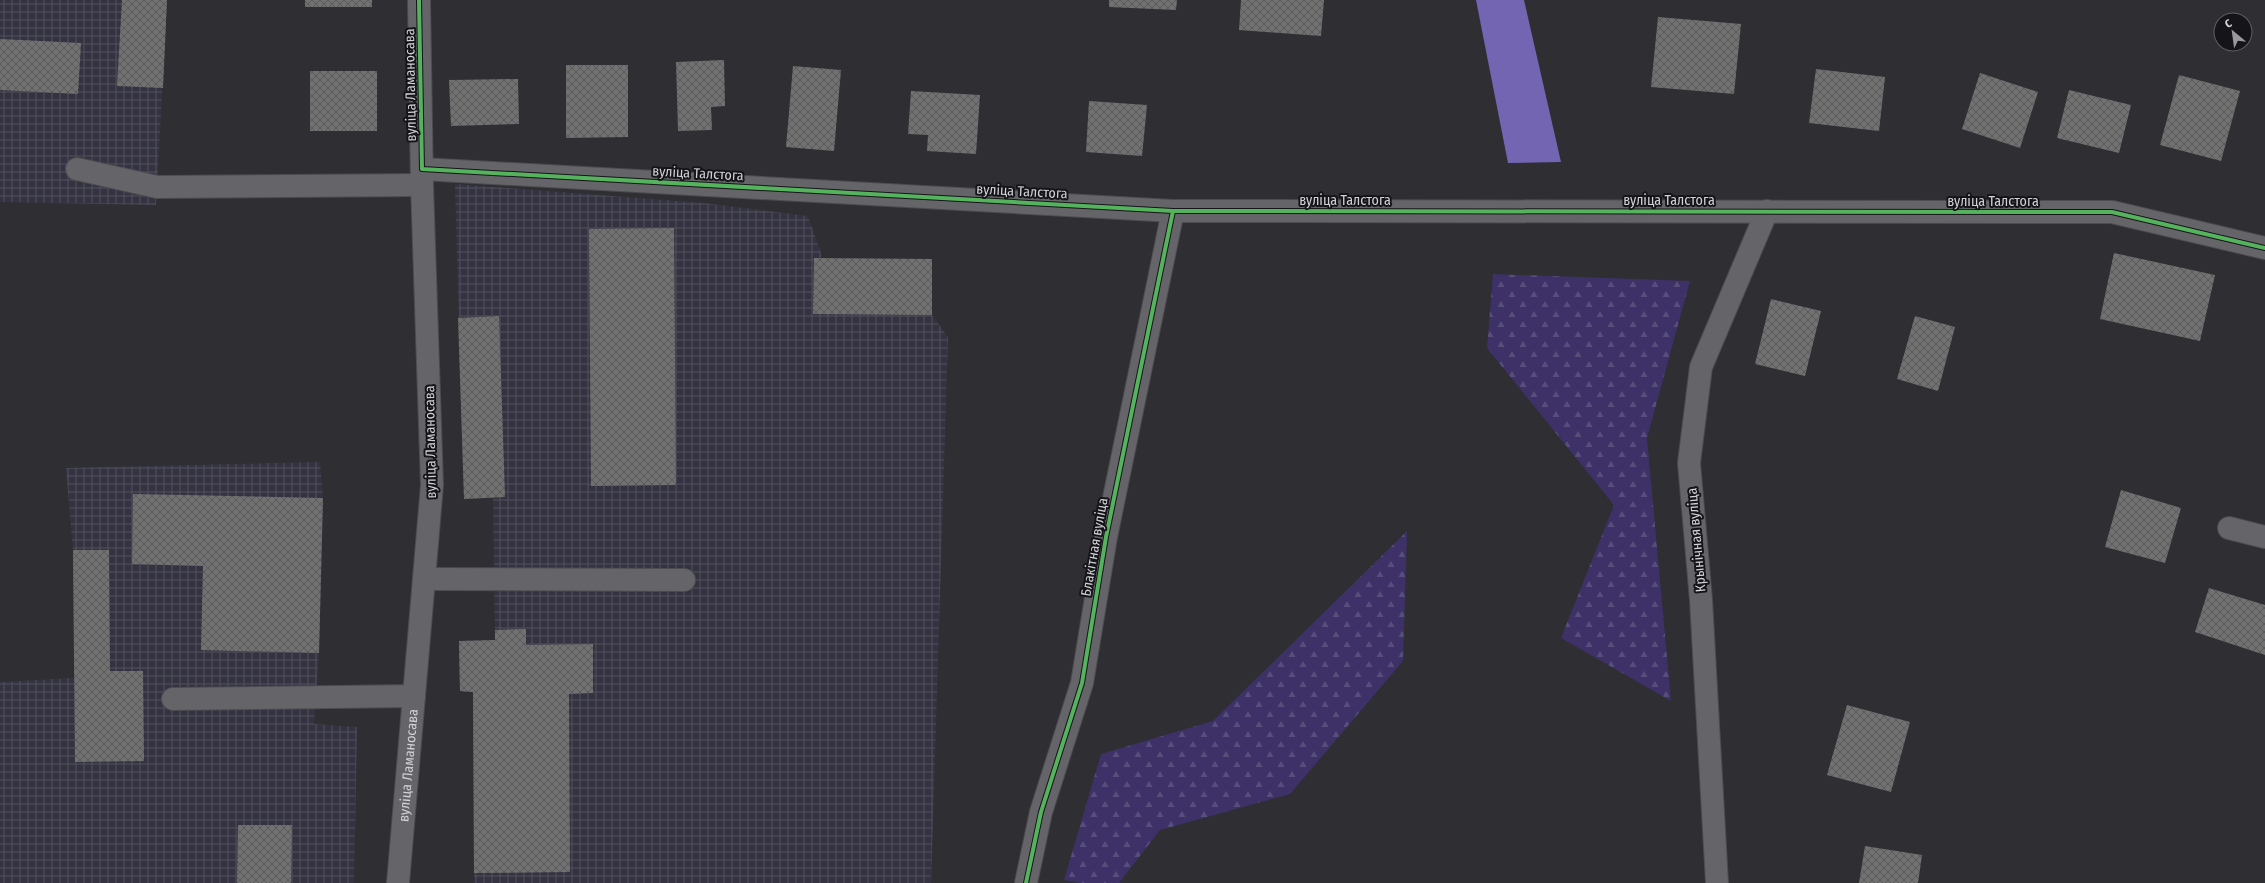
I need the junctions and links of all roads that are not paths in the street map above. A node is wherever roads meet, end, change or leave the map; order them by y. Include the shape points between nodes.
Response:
1 (419, 0) edge
2 (77, 169) dead end
3 (422, 177) junction
4 (1173, 211) junction
5 (1767, 211) junction
6 (2265, 248) edge
7 (2229, 528) dead end
8 (2265, 537) edge
9 (424, 579) junction
10 (684, 580) dead end
11 (414, 696) junction
12 (173, 699) dead end
13 (398, 883) edge
14 (1026, 883) edge
15 (1717, 883) edge

1 - 3 street, вуліца Ламаносава
2 - 3 street, вуліца Талстога via 157,186
3 - 4 street, вуліца Талстога
3 - 9 street, вуліца Ламаносава via 432,485
4 - 5 street, вуліца Талстога
4 - 14 street, Блакітная вуліца via 1106,537 1082,683 1041,812
5 - 6 street, вуліца Талстога via 2112,212
5 - 15 street, Крынічная вуліца via 1701,367 1689,463 1701,600
7 - 8 street
9 - 10 street
9 - 11 street, вуліца Ламаносава
11 - 12 street
11 - 13 street, вуліца Ламаносава

